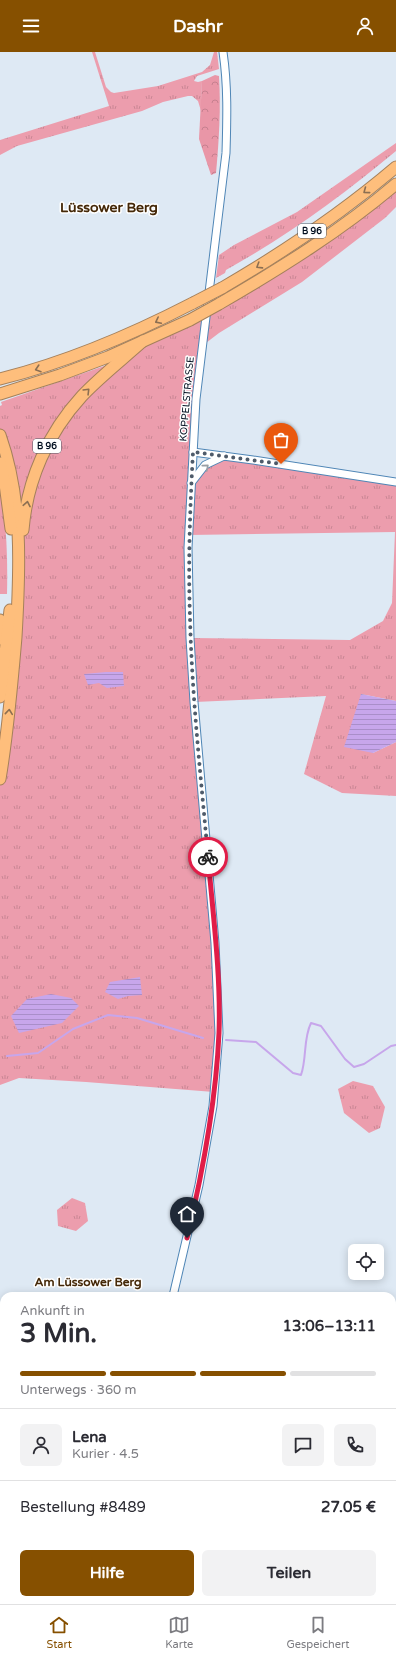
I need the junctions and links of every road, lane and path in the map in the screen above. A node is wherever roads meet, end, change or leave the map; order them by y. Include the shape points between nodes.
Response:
1 (223, 52) edge
2 (396, 166) edge
3 (396, 184) edge
4 (143, 341) junction
5 (0, 379) edge
6 (0, 394) edge
7 (0, 435) edge
8 (193, 452) junction
9 (224, 456) junction
10 (0, 463) edge
11 (191, 482) junction
12 (396, 482) edge
13 (18, 585) junction
14 (0, 620) edge
15 (5, 657) junction
16 (0, 697) edge
17 (0, 779) edge
18 (174, 1292) edge

1 - 8 street, KOPPELSTRASSE via 228,113 226,153 197,386
2 -> 5 highway, B 96, bridge via 298,242 222,288 139,330 103,345 34,371
3 - 4 highway, B 96, bridge via 301,255 220,304
4 - 6 highway, B 96 via 60,375
13 -> 4 highway, B 96 via 26,505 37,469 50,441 70,410 83,396
7 - 13 highway via 7,454 16,504
8 - 9 street
8 - 11 street, KOPPELSTRASSE
11 -> 9 street via 205,465
9 - 12 street
10 - 15 highway via 11,534 10,617
11 - 18 street, KOPPELSTRASSE via 188,548 190,638 215,944 219,1032 213,1106 199,1185
17 -> 13 highway via 14,657
14 - 15 highway
15 - 16 highway

